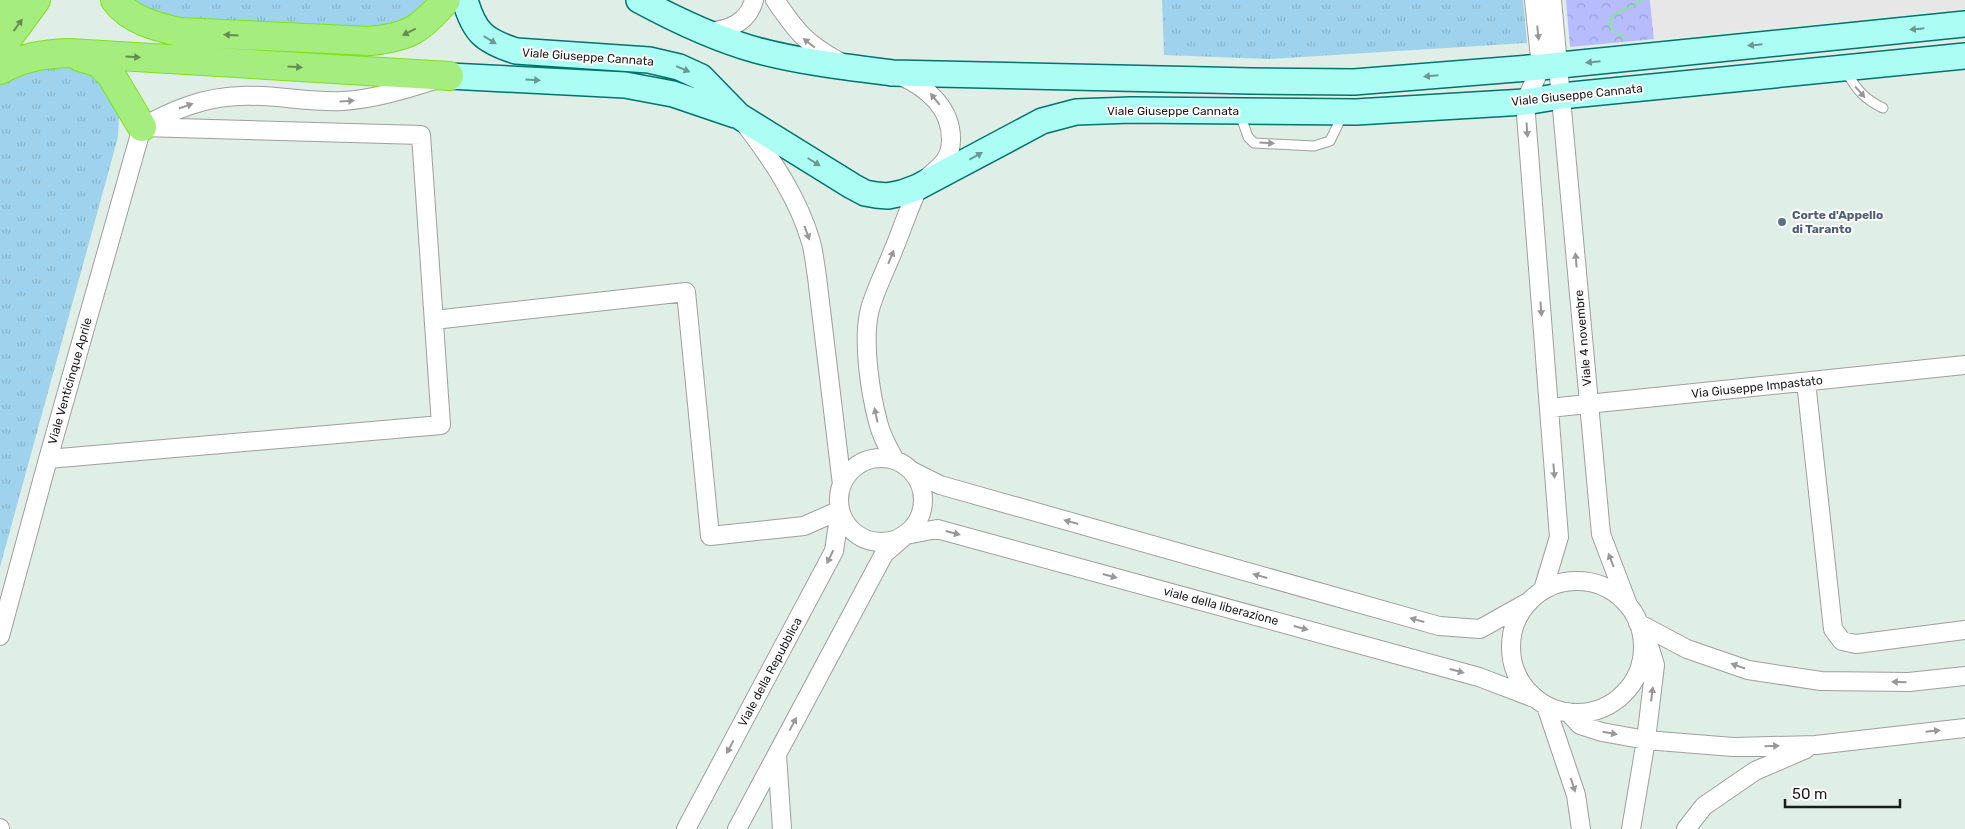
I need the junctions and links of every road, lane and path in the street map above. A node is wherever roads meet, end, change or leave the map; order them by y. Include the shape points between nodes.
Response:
1 (8, 0) edge
2 (36, 0) edge
3 (115, 0) edge
4 (446, 0) edge
5 (465, 0) edge
6 (640, 0) edge
7 (754, 0) edge
8 (775, 0) edge
9 (1534, 0) edge
10 (1552, 0) edge
11 (1642, 0) edge
12 (0, 11) edge
13 (1965, 24) edge
14 (706, 32) junction
15 (0, 50) edge
16 (69, 53) junction
17 (1965, 56) edge
18 (1627, 58) junction
19 (1550, 66) junction
20 (851, 68) junction
21 (1844, 68) junction
22 (0, 70) edge
23 (892, 73) junction
24 (450, 76) junction
25 (1250, 81) junction
26 (1561, 96) junction
27 (1525, 102) junction
28 (1883, 108) dead end
29 (1244, 111) junction
30 (1344, 112) junction
31 (739, 116) junction
32 (142, 127) junction
33 (918, 188) junction
34 (434, 320) junction
35 (1965, 365) edge
36 (1806, 382) junction
37 (1589, 405) junction
38 (1549, 408) junction
39 (48, 459) junction
40 (895, 460) junction
41 (912, 471) junction
42 (842, 485) junction
43 (840, 510) junction
44 (906, 535) junction
45 (1543, 590) junction
46 (1528, 602) junction
47 (1628, 606) junction
48 (1640, 630) junction
49 (1965, 630) edge
50 (0, 636) edge
51 (1965, 676) edge
52 (1540, 702) junction
53 (1568, 712) junction
54 (1965, 728) edge
55 (1646, 740) junction
56 (1816, 745) junction
57 (777, 755) junction
58 (686, 829) edge
59 (737, 829) edge
60 (782, 829) edge
61 (1581, 829) edge
62 (1631, 829) edge
63 (1686, 829) edge

1 - 12 highway
15 -> 2 highway
4 -> 3 highway via 430,18 412,31 396,38 370,41 179,32 156,27 134,16
5 -> 31 street, Viale Giuseppe Cannata via 473,24 484,37 500,46 516,51 649,60 679,67 701,78
6 - 14 street
7 - 14 street via 750,11 737,25
20 -> 8 street via 810,44
9 -> 19 street
10 - 19 street
11 - 18 path via 1611,17 1610,27 1625,42
13 -> 18 street
14 - 20 street via 756,50
16 - 22 highway via 28,57
16 -> 24 highway
16 - 32 highway via 98,63 112,75
17 - 21 street, Viale Giuseppe Cannata
18 -> 19 street
19 -> 25 street via 1354,82
19 - 26 street, Viale 4 novembre
19 - 27 street
20 - 23 street
21 - 26 street, Viale Giuseppe Cannata
21 -> 28 lane via 1868,101
23 - 25 street
33 -> 23 street via 948,156 949,128 938,102 928,90
24 -> 31 street via 625,85 673,94
32 -> 24 street via 196,102 239,96 340,101 372,99
25 - 29 street
26 - 27 street, Viale Giuseppe Cannata
37 -> 26 street, Viale 4 novembre
27 - 30 street, Viale Giuseppe Cannata
27 -> 38 street
29 - 30 street, Viale Giuseppe Cannata
29 -> 30 lane via 1248,137 1254,143 1314,146 1330,141
33 -> 29 street, Viale Giuseppe Cannata via 1056,116 1098,111
31 -> 33 street, Viale Giuseppe Cannata via 865,193 888,196
31 -> 42 street via 773,161 797,203 811,243
32 - 34 street via 421,136
32 - 39 street, Viale Venticinque Aprile
40 -> 33 street via 878,422 866,346 870,309
34 - 39 street via 441,425
34 - 43 street via 686,292 710,536 804,526
35 - 36 street, Via Giuseppe Impastato
36 - 37 street, Via Giuseppe Impastato
36 - 49 street via 1832,630 1842,641 1856,644
37 - 38 street, Via Giuseppe Impastato
47 -> 37 street, Viale 4 novembre via 1601,534
38 -> 45 street via 1559,536
39 - 50 street, Viale Venticinque Aprile
40 - 41 street
40 - 42 street via 876,459 858,465
41 - 44 street via 924,497 922,512
46 -> 41 street via 1480,629 1439,626 940,485
42 - 43 street
43 - 44 street via 854,533 866,540 894,541
43 -> 58 street, Viale della Repubblica via 834,551
44 -> 52 street, viale della liberazione via 937,528 1479,677
57 -> 44 street via 884,554
45 - 46 street
45 - 47 street via 1565,582 1588,582 1610,590
46 - 52 street via 1516,620 1511,641 1512,662 1520,682
47 - 48 street
51 -> 48 street via 1909,682 1821,681 1757,671
48 - 53 street via 1642,658 1635,678 1623,694 1601,708
55 -> 48 street via 1655,665
52 - 53 street
52 -> 61 street via 1576,795
53 -> 55 street via 1580,724 1602,732
56 -> 54 street
55 -> 56 street via 1733,747
55 - 62 street
56 - 63 street via 1755,771 1704,806
57 - 59 street
57 - 60 street

